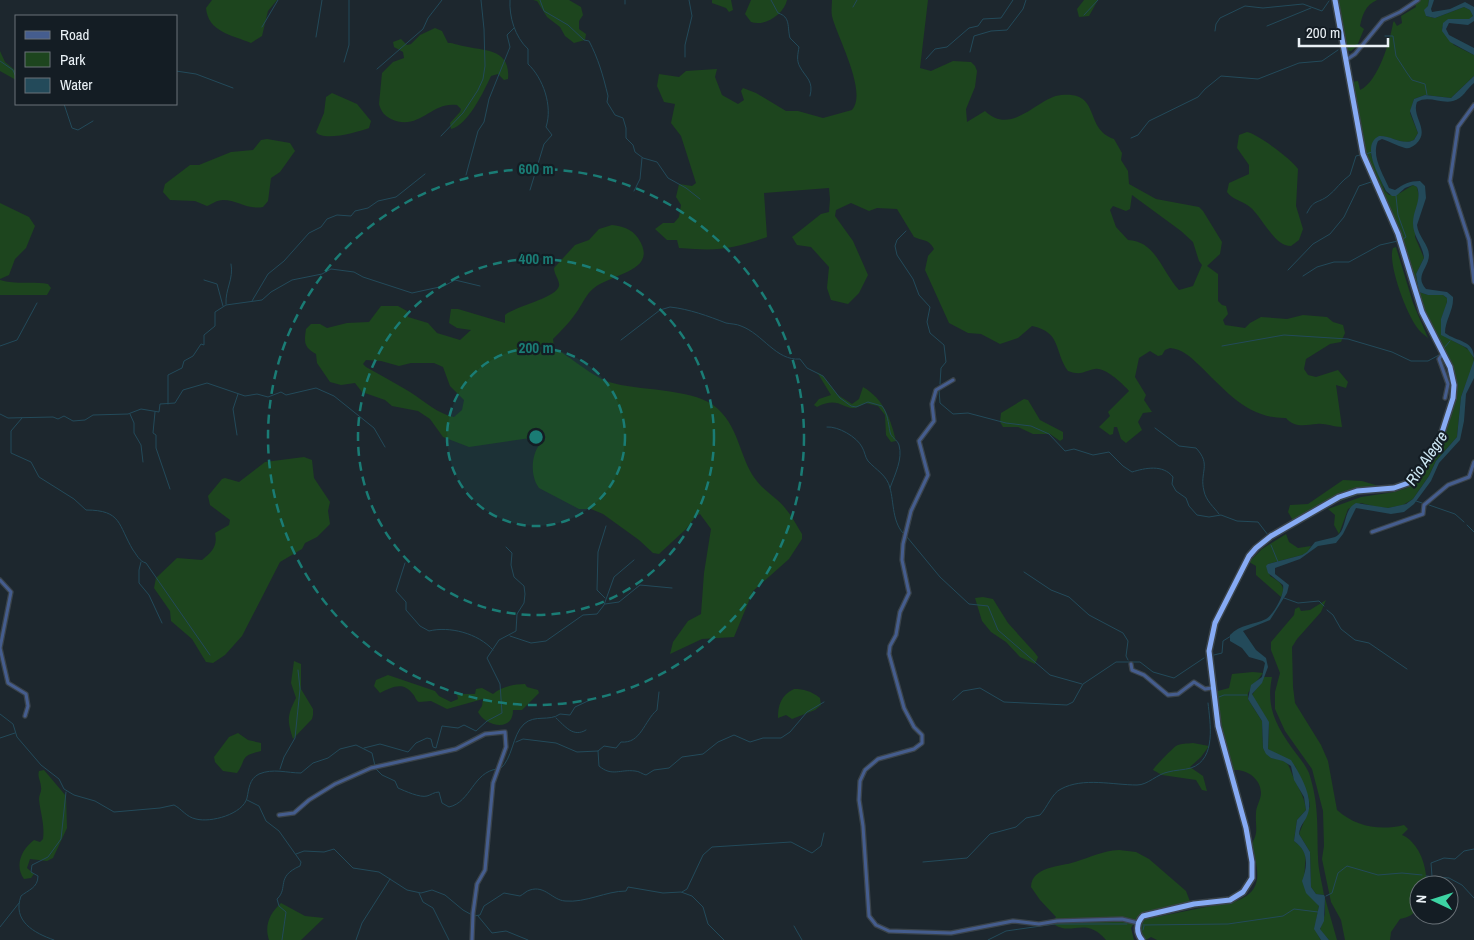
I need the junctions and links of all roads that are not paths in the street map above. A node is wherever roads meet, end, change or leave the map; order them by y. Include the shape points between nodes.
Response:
1 (1335, 0) edge
2 (1418, 0) edge
3 (1345, 60) junction
4 (1474, 105) edge
5 (1474, 282) edge
6 (1443, 353) junction
7 (953, 380) dead end
8 (1444, 398) dead end
9 (1474, 462) edge
10 (1372, 532) dead end
11 (0, 580) edge
12 (1131, 664) dead end
13 (1212, 688) junction
14 (26, 716) dead end
15 (279, 815) dead end
16 (1138, 923) junction
17 (472, 940) edge
18 (1142, 940) edge

1 - 3 highway
2 - 3 street via 1383,20 1355,54
3 - 6 highway via 1363,154 1398,234 1422,312
4 - 5 street via 1458,127 1450,181 1469,240
6 - 8 street via 1439,359 1448,386
6 - 13 highway via 1454,385 1436,451 1417,475 1402,486 1358,491 1339,497 1256,548 1242,568 1212,632 1209,651
7 - 16 street via 936,390 932,404 934,421 918,440 928,473 925,486 911,511 903,544 902,560 909,593 889,651 901,700 912,725 922,735 922,743 914,749 878,759 865,770 860,781 869,916 876,925 889,931 942,933 1013,921 1039,924 1122,919
9 - 10 street via 1469,477 1448,485 1424,505 1423,514
11 - 14 street via 11,592 1,658 8,683 26,694
12 - 13 street via 1132,670 1144,675 1168,695 1178,694 1194,682 1205,689
13 - 16 highway via 1218,726 1246,828 1252,878 1244,892 1230,900 1147,915
15 - 17 street via 294,813 335,784 371,768 456,749 485,734 505,732 506,748 493,783 485,870 477,884
16 - 18 highway via 1138,934

